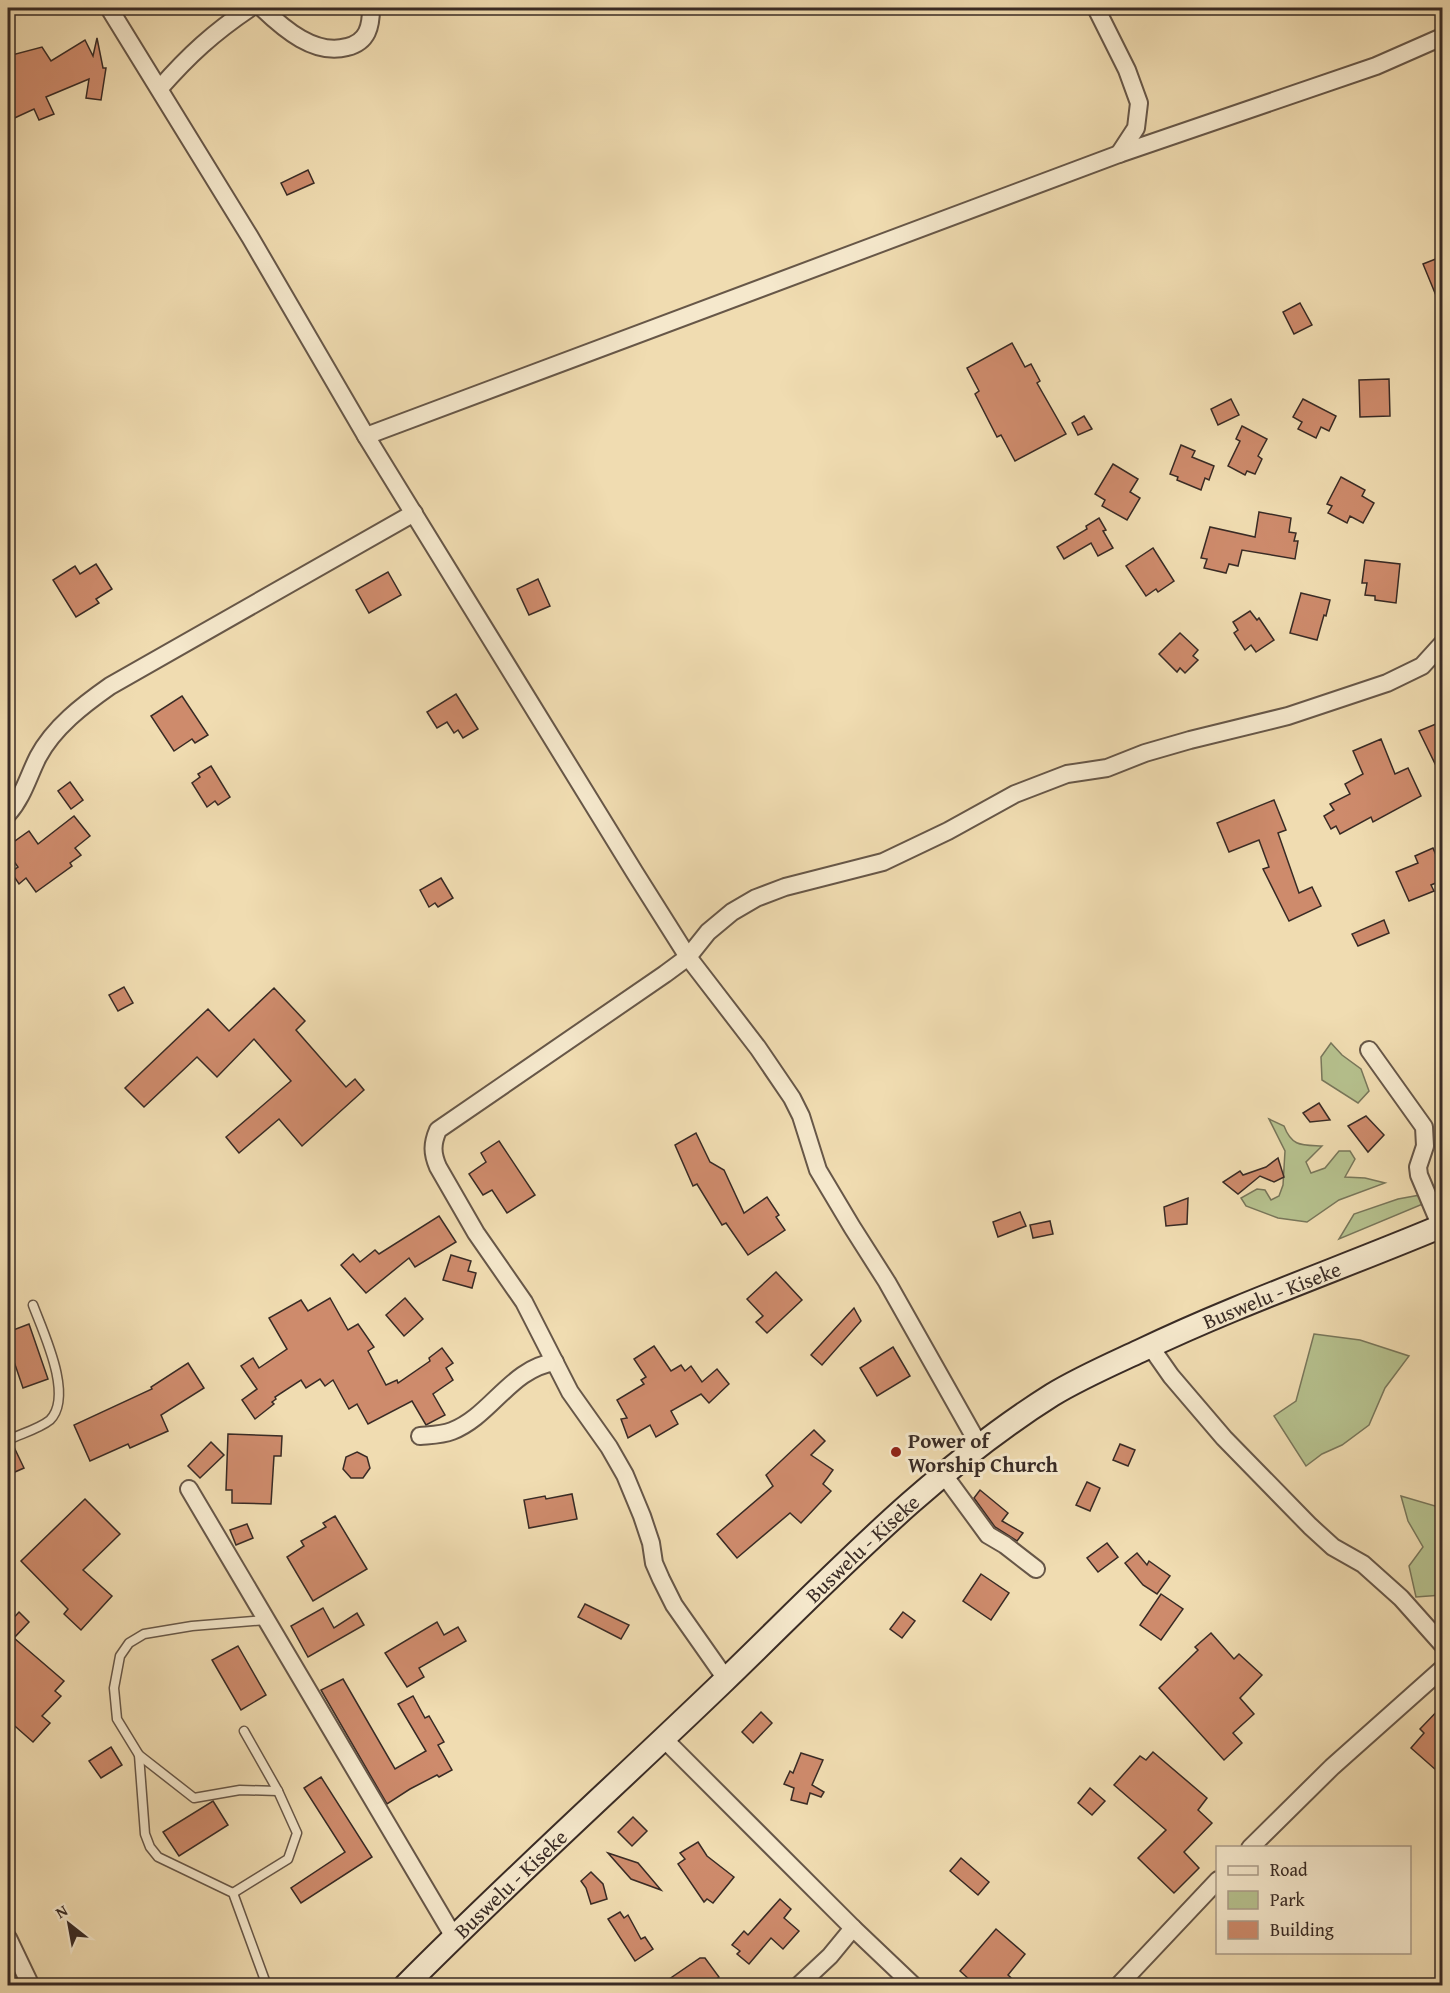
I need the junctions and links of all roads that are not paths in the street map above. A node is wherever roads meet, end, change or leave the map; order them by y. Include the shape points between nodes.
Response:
1 (109, 8) edge
2 (250, 8) edge
3 (262, 8) edge
4 (371, 8) edge
5 (1096, 8) edge
6 (1443, 38) edge
7 (160, 88) junction
8 (1119, 154) junction
9 (366, 436) junction
10 (414, 513) junction
11 (1443, 644) edge
12 (8, 814) edge
13 (688, 957) junction
14 (1369, 1050) dead end
15 (1442, 1227) edge
16 (33, 1305) dead end
17 (1150, 1346) junction
18 (555, 1362) junction
19 (420, 1436) dead end
20 (8, 1440) edge
21 (979, 1445) junction
22 (944, 1475) junction
23 (189, 1489) dead end
24 (1036, 1569) dead end
25 (266, 1620) junction
26 (1443, 1644) edge
27 (1443, 1669) edge
28 (726, 1679) junction
29 (244, 1731) dead end
30 (664, 1739) junction
31 (139, 1755) junction
32 (278, 1791) junction
33 (1252, 1846) edge
34 (1216, 1882) edge
35 (233, 1893) junction
36 (853, 1928) junction
37 (454, 1937) junction
38 (8, 1938) edge
39 (31, 1986) edge
40 (267, 1986) edge
41 (405, 1986) edge
42 (798, 1986) edge
43 (914, 1986) edge
44 (1118, 1986) edge

1 - 7 street
2 - 7 street via 205,40
3 - 4 street via 302,39 321,48 338,50 366,37
5 - 8 street via 1139,103 1136,128
6 - 8 street via 1376,66
7 - 9 street
8 - 9 street
9 - 10 street
10 - 12 street via 83,705 39,756 20,798
10 - 13 street
11 - 13 street via 1422,666 1387,683 1288,716 1145,753 1107,768 1066,774 1016,794 883,862 756,898 708,932
13 - 18 street via 438,1130 432,1143 438,1167 476,1233 524,1302
13 - 21 street via 792,1098 818,1170 893,1291
14 - 15 street via 1424,1127 1419,1175
15 - 17 main road, Buswelu - Kiseke
16 - 20 lane via 58,1378 60,1396 48,1421
17 - 21 main road, Buswelu - Kiseke via 1084,1377
17 - 26 street via 1210,1422 1310,1526 1333,1547 1363,1564
18 - 19 street via 524,1375 468,1423 452,1431
18 - 28 street via 625,1475 648,1534 654,1563 674,1605
21 - 22 main road, Buswelu - Kiseke
22 - 24 street via 988,1534
22 - 28 main road, Buswelu - Kiseke via 904,1508
23 - 25 street
25 - 31 lane via 144,1634 129,1643 120,1656 114,1688 117,1719
25 - 37 street
27 - 33 street via 1332,1767
28 - 30 main road, Buswelu - Kiseke
29 - 32 lane
30 - 36 street
30 - 37 main road, Buswelu - Kiseke
31 - 32 lane via 194,1798 240,1790
31 - 35 lane via 145,1834 150,1847 158,1857
32 - 35 lane via 297,1833 288,1859
34 - 44 street
35 - 40 lane
36 - 42 street
36 - 43 street
37 - 41 main road, Buswelu - Kiseke
38 - 39 street

